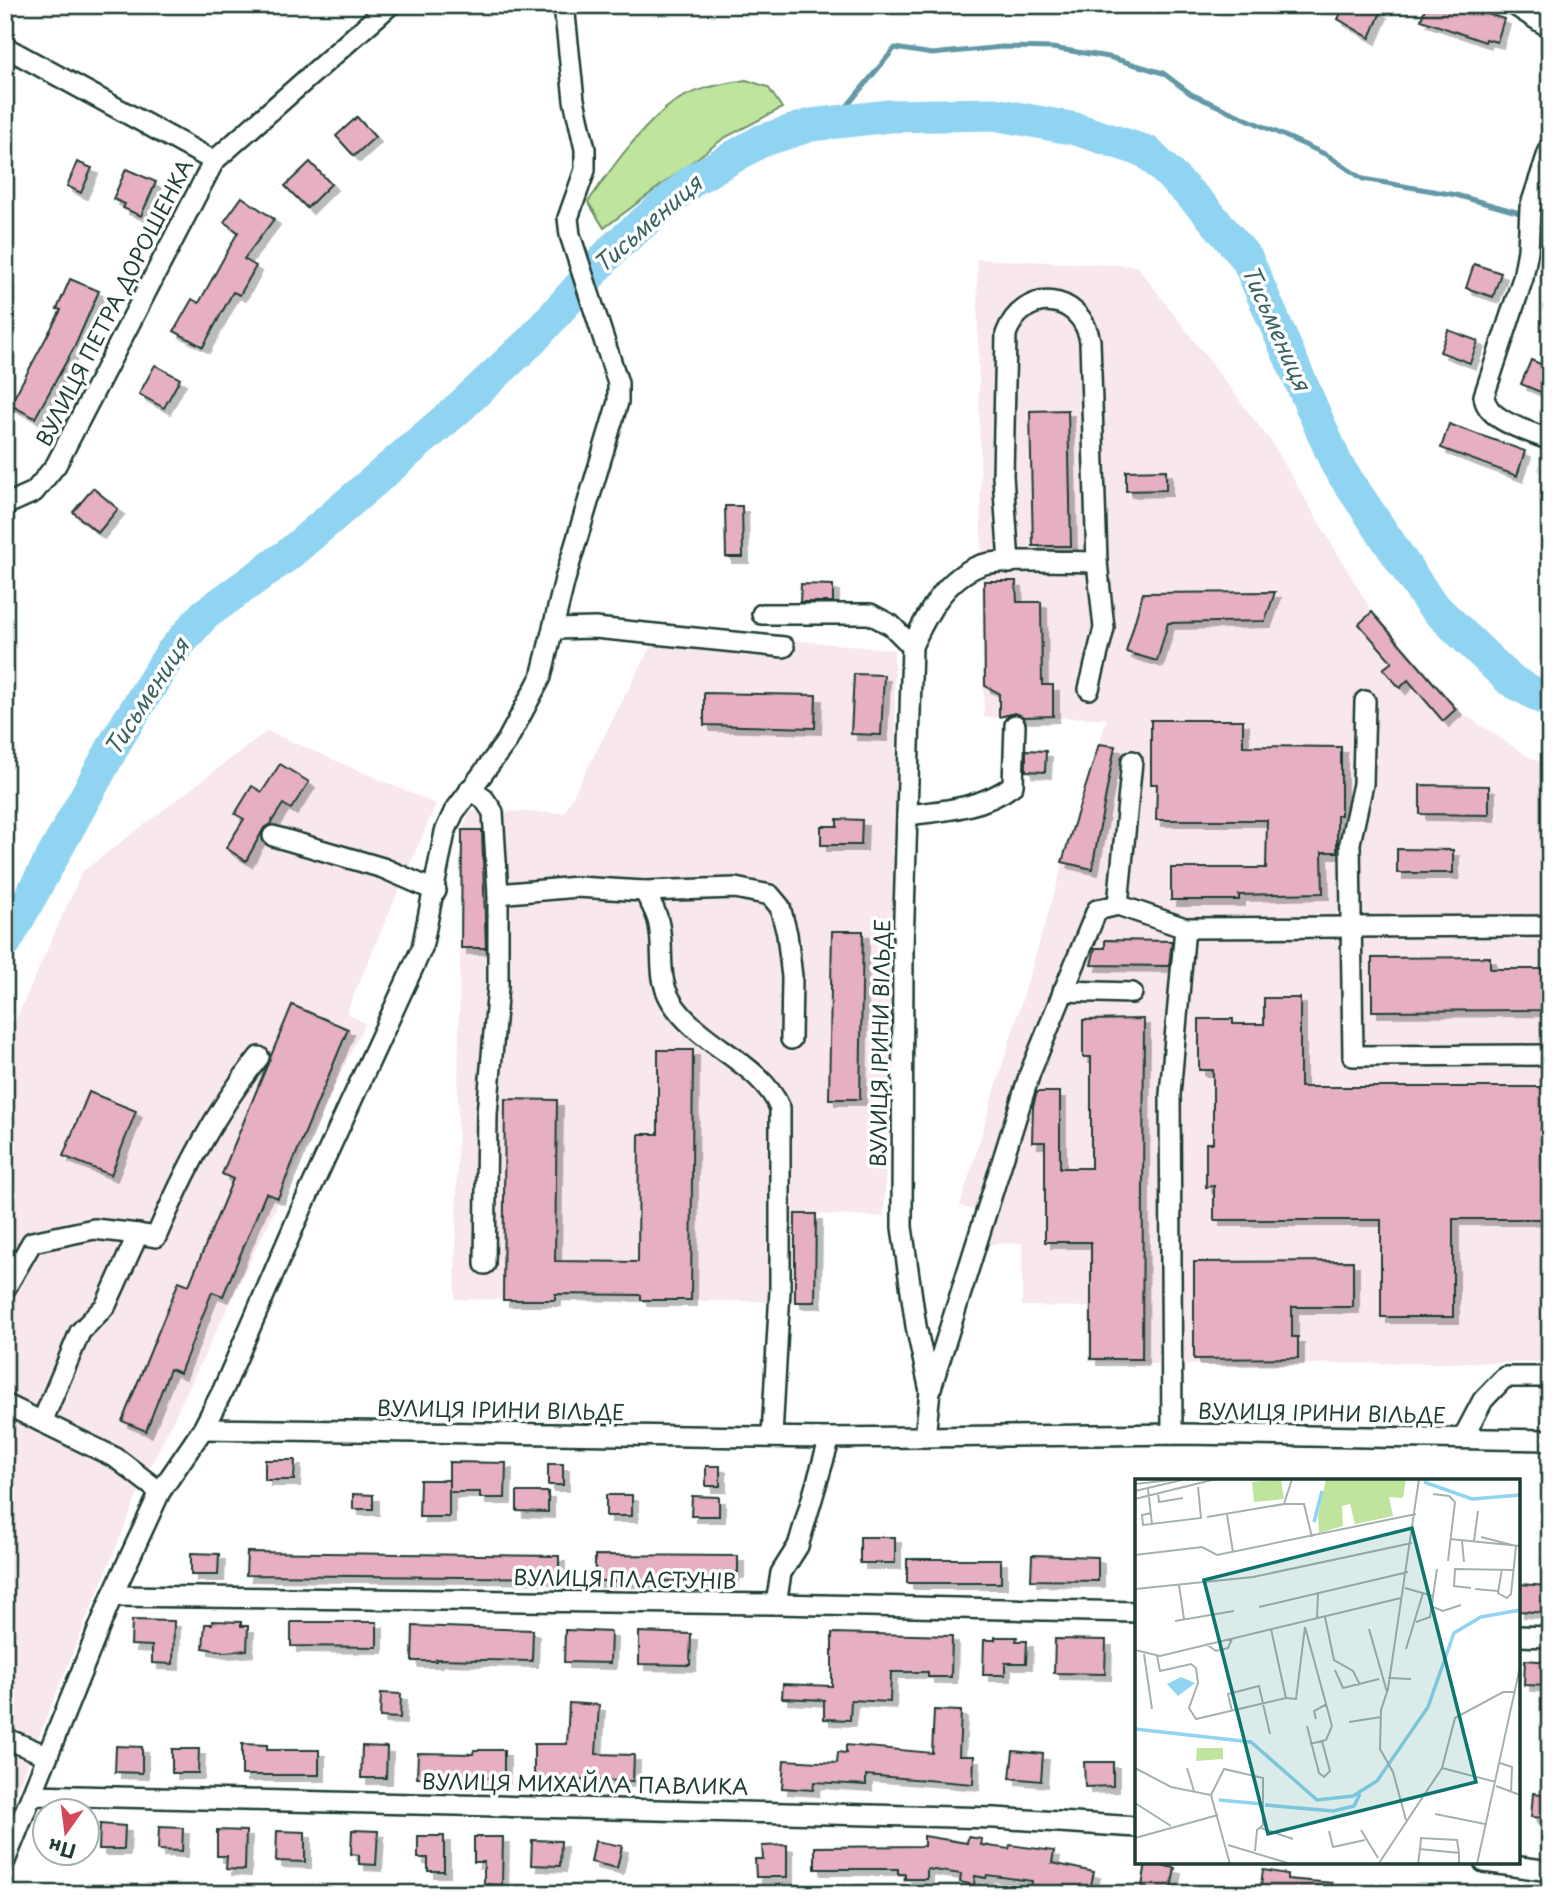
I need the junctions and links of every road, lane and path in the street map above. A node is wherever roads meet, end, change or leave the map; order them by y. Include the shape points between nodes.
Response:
1 (390, 5) edge
2 (564, 5) edge
3 (1514, 5) edge
4 (1550, 28) edge
5 (5, 47) edge
6 (1550, 147) edge
7 (214, 161) junction
8 (1550, 440) edge
9 (5, 505) edge
10 (1097, 562) junction
11 (1009, 564) junction
12 (762, 614) dead end
13 (554, 629) junction
14 (912, 646) junction
15 (784, 647) dead end
16 (1089, 689) dead end
17 (1365, 701) dead end
18 (1015, 725) dead end
19 (1132, 761) dead end
20 (470, 789) junction
21 (907, 815) junction
22 (273, 836) dead end
23 (436, 891) junction
24 (644, 891) junction
25 (498, 894) junction
26 (1118, 905) junction
27 (1351, 925) junction
28 (1550, 926) edge
29 (1185, 928) junction
30 (1063, 991) junction
31 (1132, 993) dead end
32 (791, 1039) dead end
33 (1550, 1055) edge
34 (259, 1057) dead end
35 (138, 1234) junction
36 (485, 1264) dead end
37 (5, 1289) edge
38 (1550, 1377) edge
39 (930, 1391) junction
40 (5, 1404) edge
41 (42, 1422) junction
42 (203, 1429) junction
43 (1172, 1434) junction
44 (772, 1436) junction
45 (830, 1437) junction
46 (925, 1437) junction
47 (1463, 1438) junction
48 (1550, 1440) edge
49 (160, 1492) junction
50 (113, 1596) junction
51 (776, 1604) junction
52 (1135, 1612) edge
53 (1520, 1636) edge
54 (1550, 1637) edge
55 (5, 1738) edge
56 (48, 1756) junction
57 (32, 1795) junction
58 (1135, 1827) edge
59 (5, 1861) edge
60 (1499, 1864) edge
61 (1550, 1871) edge

1 - 7 street, ВУЛИЦЯ ПЕТРА ДОРОШЕНКА
2 - 13 street via 574,100 585,149 585,170 568,218 570,235 618,383 614,424 578,533
3 - 4 street
5 - 7 street
6 - 8 street via 1530,208 1523,278 1484,396 1493,415
7 - 9 street, ВУЛИЦЯ ПЕТРА ДОРОШЕНКА via 56,466 34,492
10 - 11 street
10 - 11 street via 1088,332 1068,306 1044,301 1022,309 1006,334 1003,476
10 - 16 street via 1104,628
11 - 14 street via 982,565 944,590 929,609
12 - 14 street via 870,614 891,625
13 - 15 street via 595,628
13 - 20 street via 541,677 525,712
14 - 21 street, ВУЛИЦЯ ІРИНИ ВІЛЬДЕ
17 - 27 street via 1363,784 1350,843
18 - 21 street via 1013,785 980,802
19 - 26 street
20 - 23 street via 446,832
20 - 25 street via 493,812
21 - 39 street, ВУЛИЦЯ ІРИНИ ВІЛЬДЕ via 902,1227
22 - 23 street via 383,868
23 - 42 street via 422,948
24 - 25 street via 577,887
24 - 32 street via 736,888 770,895 780,907 787,934
24 - 44 street via 660,927 660,967 668,996 702,1037 759,1076 780,1108 780,1290
25 - 36 street
26 - 29 street
26 - 30 street via 1097,910
27 - 28 street
27 - 29 street
27 - 33 street via 1353,1056
29 - 43 street via 1170,1094
30 - 31 street
30 - 39 street via 1030,1073
34 - 35 street via 233,1090 187,1166 156,1237
35 - 37 street via 94,1229 32,1242
35 - 41 street via 106,1306 80,1332
38 - 47 street via 1505,1377 1483,1400
39 - 46 street, ВУЛИЦЯ ІРИНИ ВІЛЬДЕ
40 - 41 street
41 - 49 street via 116,1458
42 - 44 street, ВУЛИЦЯ ІРИНИ ВІЛЬДЕ
42 - 49 street
43 - 46 street, ВУЛИЦЯ ІРИНИ ВІЛЬДЕ
43 - 47 street, ВУЛИЦЯ ІРИНИ ВІЛЬДЕ
44 - 45 street, ВУЛИЦЯ ІРИНИ ВІЛЬДЕ
45 - 46 street, ВУЛИЦЯ ІРИНИ ВІЛЬДЕ
45 - 51 street via 798,1546 781,1573
47 - 48 street, ВУЛИЦЯ ІРИНИ ВІЛЬДЕ
49 - 50 street
50 - 51 street, ВУЛИЦЯ ПЛАСТУНІВ
50 - 56 street
51 - 52 street, ВУЛИЦЯ ПЛАСТУНІВ
53 - 54 street
55 - 56 street
56 - 57 street
57 - 58 street, ВУЛИЦЯ МИХАЙЛА ПАВЛИКА via 995,1818
57 - 59 street
60 - 61 street

